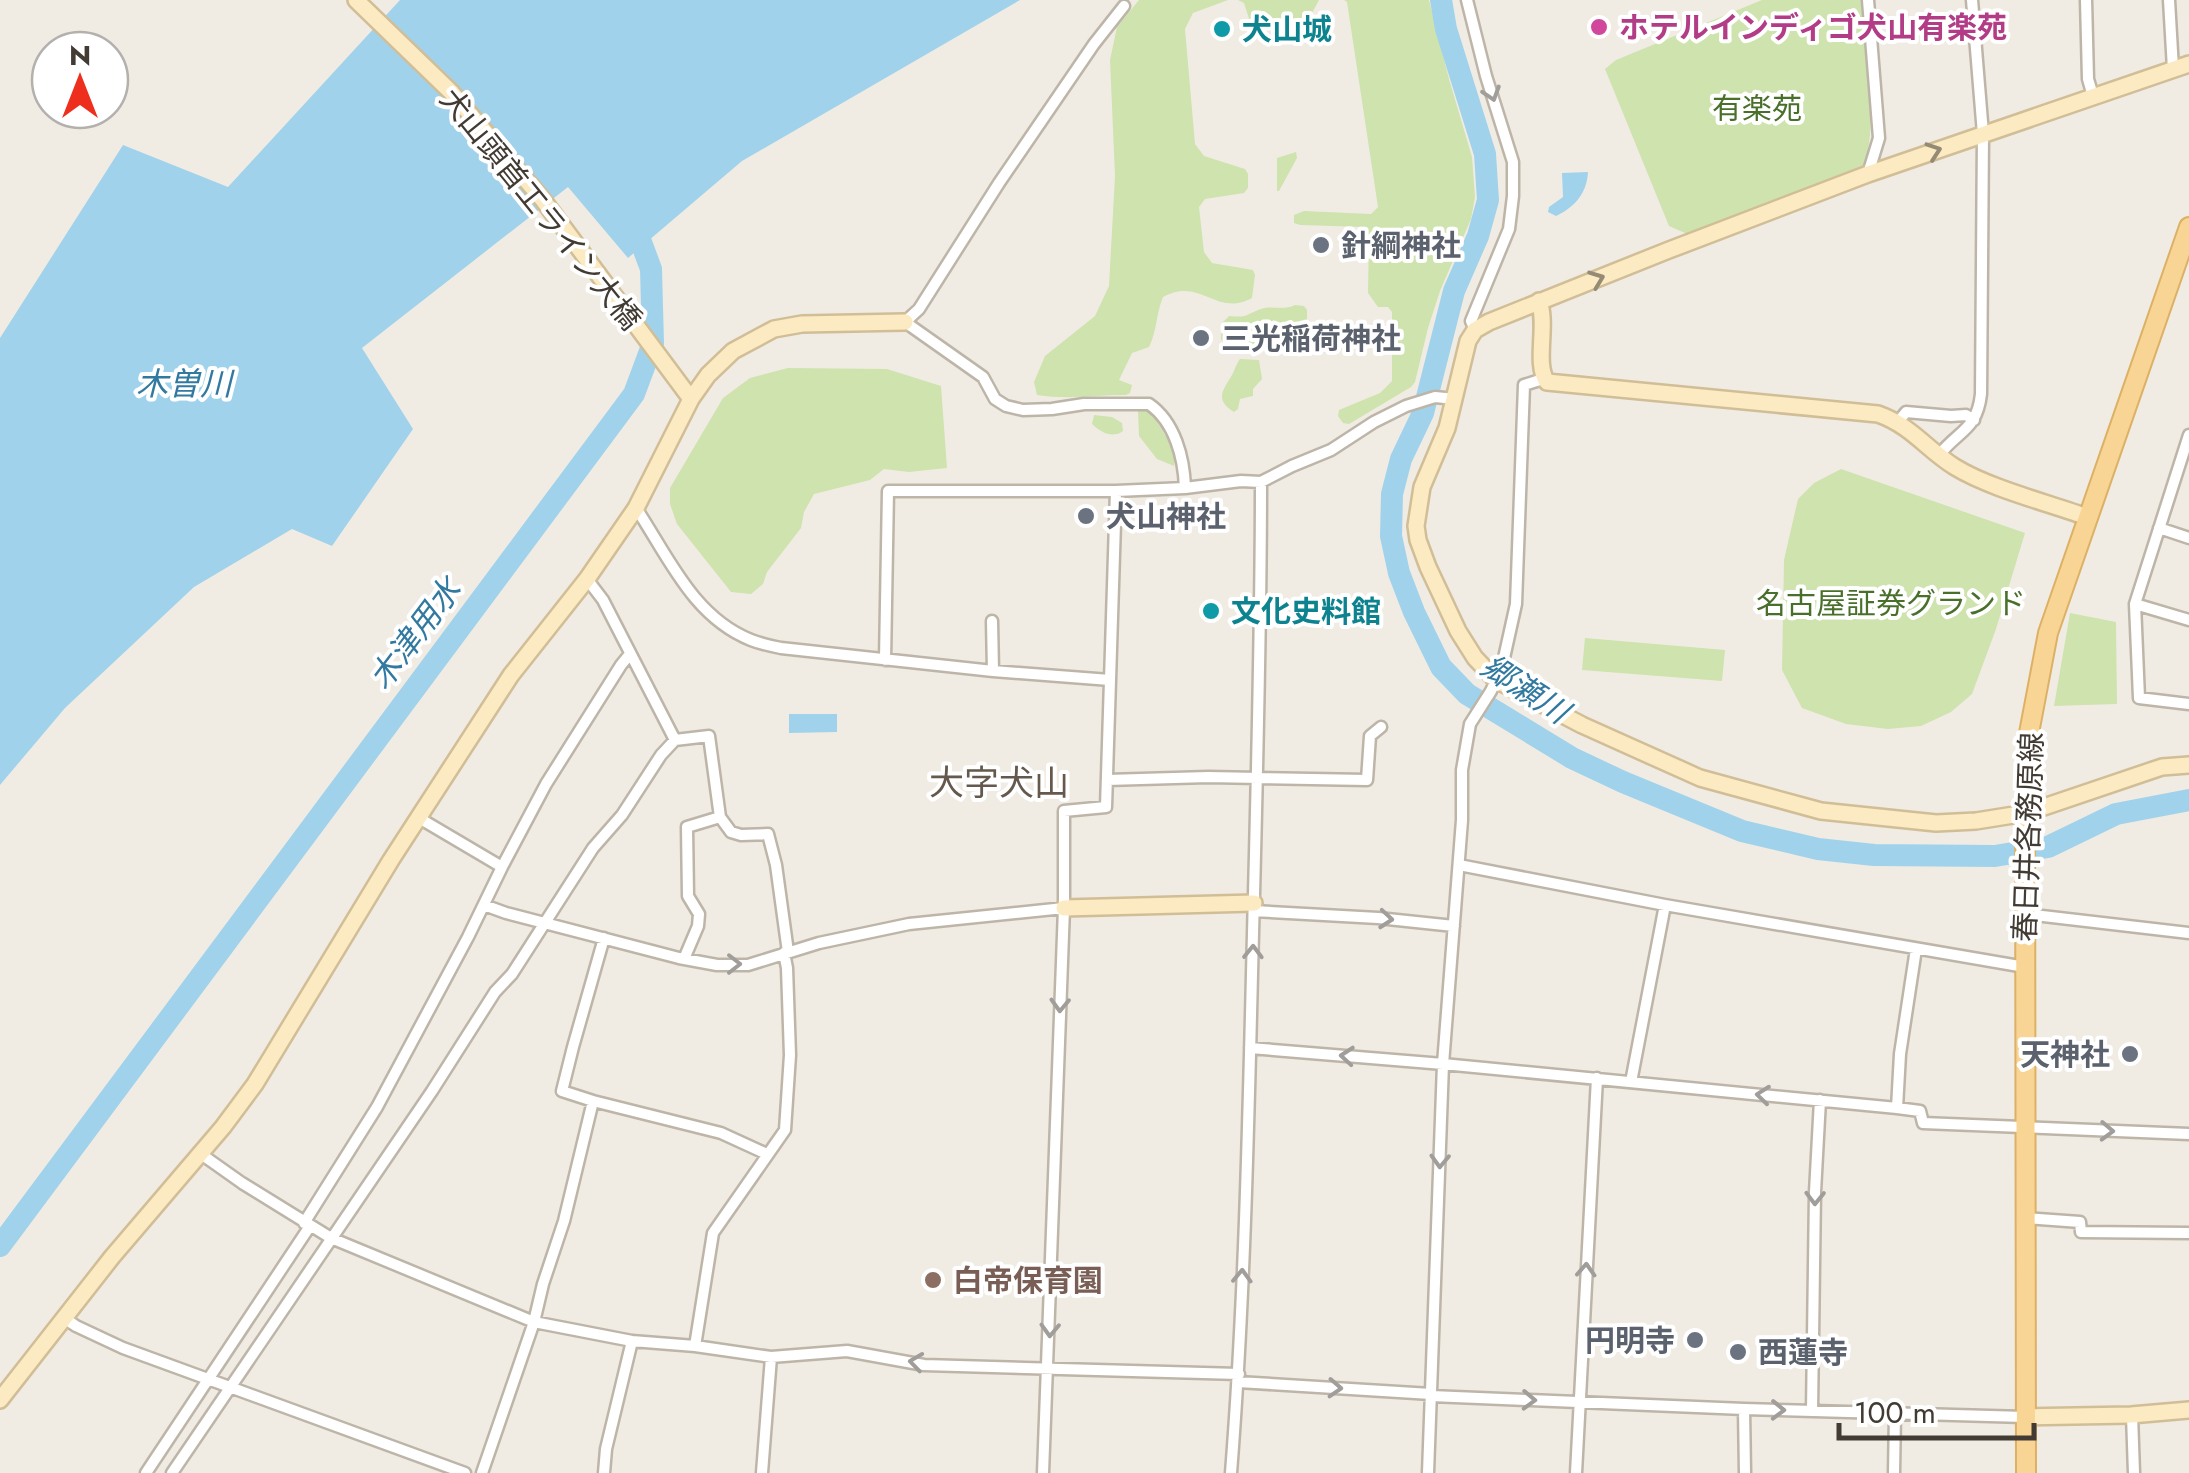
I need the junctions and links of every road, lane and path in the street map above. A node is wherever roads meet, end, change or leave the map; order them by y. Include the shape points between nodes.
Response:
1 (356, 0) edge
2 (1468, 0) edge
3 (1868, 0) edge
4 (1972, 0) edge
5 (2086, 0) edge
6 (2169, 0) edge
7 (1124, 6) dead end
8 (2189, 64) edge
9 (2172, 69) junction
10 (2093, 96) junction
11 (1983, 134) junction
12 (1868, 174) junction
13 (2189, 227) edge
14 (1539, 301) junction
15 (905, 322) junction
16 (1475, 330) junction
17 (1544, 379) junction
18 (1456, 398) junction
19 (691, 399) junction
20 (1974, 420) junction
21 (1898, 422) junction
22 (2188, 441) edge
23 (1939, 455) junction
24 (1260, 482) junction
25 (1185, 488) junction
26 (1116, 491) junction
27 (636, 508) junction
28 (2087, 516) junction
29 (2159, 528) junction
30 (2189, 538) edge
31 (587, 579) junction
32 (2136, 604) junction
33 (2189, 620) edge
34 (992, 622) dead end
35 (630, 654) junction
36 (885, 660) junction
37 (992, 671) junction
38 (1110, 680) junction
39 (1494, 685) junction
40 (2189, 704) edge
41 (1382, 726) dead end
42 (674, 740) junction
43 (2189, 765) edge
44 (1257, 778) junction
45 (1107, 780) junction
46 (720, 817) junction
47 (419, 818) junction
48 (2026, 822) junction
49 (1460, 864) junction
50 (502, 867) junction
51 (484, 904) junction
52 (1666, 904) junction
53 (1254, 907) junction
54 (1064, 908) junction
55 (2025, 914) junction
56 (543, 922) junction
57 (1454, 926) junction
58 (2189, 932) edge
59 (604, 938) junction
60 (1916, 949) junction
61 (786, 952) junction
62 (684, 959) junction
63 (2024, 967) junction
64 (1250, 1048) junction
65 (1444, 1064) junction
66 (1597, 1078) junction
67 (1631, 1082) junction
68 (1820, 1100) junction
69 (593, 1101) junction
70 (1896, 1108) junction
71 (2025, 1129) junction
72 (2189, 1134) edge
73 (201, 1154) junction
74 (767, 1154) junction
75 (2025, 1218) junction
76 (308, 1224) junction
77 (2189, 1232) edge
78 (331, 1238) junction
79 (64, 1318) junction
80 (534, 1322) junction
81 (632, 1341) junction
82 (694, 1346) junction
83 (771, 1357) junction
84 (1048, 1369) junction
85 (1238, 1378) junction
86 (207, 1380) junction
87 (231, 1388) junction
88 (1431, 1395) junction
89 (0, 1400) edge
90 (1579, 1402) junction
91 (1744, 1409) junction
92 (1812, 1410) junction
93 (2189, 1410) edge
94 (1894, 1413) junction
95 (2132, 1415) junction
96 (2026, 1417) junction
97 (146, 1473) edge
98 (172, 1473) edge
99 (464, 1473) edge
100 (482, 1473) edge
101 (604, 1473) edge
102 (762, 1473) edge
103 (1043, 1473) edge
104 (1231, 1473) edge
105 (1428, 1473) edge
106 (1576, 1473) edge
107 (1745, 1473) edge
108 (1894, 1473) edge
109 (2026, 1473) edge
110 (2134, 1473) edge

1 - 19 street, 犬山頭首工ライン大橋 via 452,94 531,186
2 -> 16 street via 1513,162 1514,196 1509,229 1472,321
3 - 12 street via 1880,138
4 - 11 street
5 - 10 street
6 - 9 street
7 - 15 street
8 - 9 street
9 - 10 street
10 - 11 street
12 -> 11 street
11 - 20 street via 1981,394
14 -> 12 street
13 - 28 main road, 春日井各務原線
14 - 16 street
14 - 17 street
15 - 19 street via 774,329 733,351
15 - 25 street via 983,376 1006,406 1149,404 1172,432
16 - 18 street
17 - 21 street via 1862,411
17 - 39 street via 1524,385 1516,604
18 - 24 street via 1406,406
18 - 39 street via 1422,487 1418,540 1458,631
19 - 27 street
20 - 21 street via 1906,412
20 - 23 street
21 - 23 street
22 - 29 street
23 - 28 street via 1983,480
24 - 25 street
24 - 44 street
25 - 26 street
26 - 36 street via 888,491
26 - 38 street
27 - 31 street
27 - 36 street via 686,589 730,630 781,648
28 - 48 main road, 春日井各務原線 via 2041,664 2029,733
29 - 30 street
29 - 32 street
31 - 35 street
31 - 47 street via 511,675
32 - 33 street
32 - 40 street via 2139,698
34 - 37 street
35 - 42 street
35 - 50 street via 546,784
36 - 37 street
37 - 38 street
38 - 45 street
39 - 48 street via 1700,778 1821,812 1936,823
39 - 49 street via 1470,724
41 - 44 street via 1370,736 1368,780
42 - 46 street via 709,736
42 - 56 street
43 - 48 street via 2162,768
44 - 45 street
44 - 53 street
45 - 54 street via 1106,808 1064,811
46 - 61 street via 731,832 768,834
46 - 62 street via 687,827 688,896 699,914
47 - 50 street
47 - 73 street via 255,1084
48 - 55 main road, 春日井各務原線
49 - 52 street
49 - 57 street
50 - 51 street
51 - 56 street
51 - 76 street
52 - 60 street
52 - 67 street
53 - 54 street
53 -> 57 street
64 -> 53 street
54 - 61 street via 908,924
54 -> 84 street
55 - 58 street
55 - 63 main road, 春日井各務原線
56 - 59 street
56 - 78 street
57 - 65 street
59 - 62 street
59 - 69 street via 562,1091
60 - 63 street
60 - 70 street
62 -> 61 street via 748,966
61 - 74 street via 785,1130
63 - 71 main road, 春日井各務原線
65 -> 64 street
85 -> 64 street
65 - 66 street
65 -> 88 street
66 - 67 street
90 -> 66 street
68 -> 67 street
68 - 70 street
68 -> 92 street
69 - 74 street via 721,1133
69 - 80 street
70 - 71 street via 1920,1111 1923,1123
71 -> 72 street
71 - 75 main road, 春日井各務原線
73 - 76 street
73 - 79 street
74 - 82 street via 714,1234
75 - 77 street via 2080,1222 2081,1232
75 - 96 main road, 春日井各務原線
76 - 78 street
76 - 86 street
78 - 80 street
78 - 87 street
79 - 86 street
79 - 89 street
80 - 81 street
80 - 100 street
81 - 82 street
81 - 101 street
82 - 83 street
84 -> 83 street via 924,1364 847,1351
83 - 102 street
84 - 85 street
84 - 103 street
85 -> 88 street
85 - 104 street
86 - 87 street
86 - 97 street
87 - 98 street
87 - 99 street
88 -> 90 street
88 - 105 street
90 - 91 street
90 - 106 street
91 -> 92 street
91 - 107 street
92 - 94 street
93 - 95 street
94 - 96 street
94 - 108 street
95 - 96 street
95 - 110 street
96 - 109 main road, 春日井各務原線

